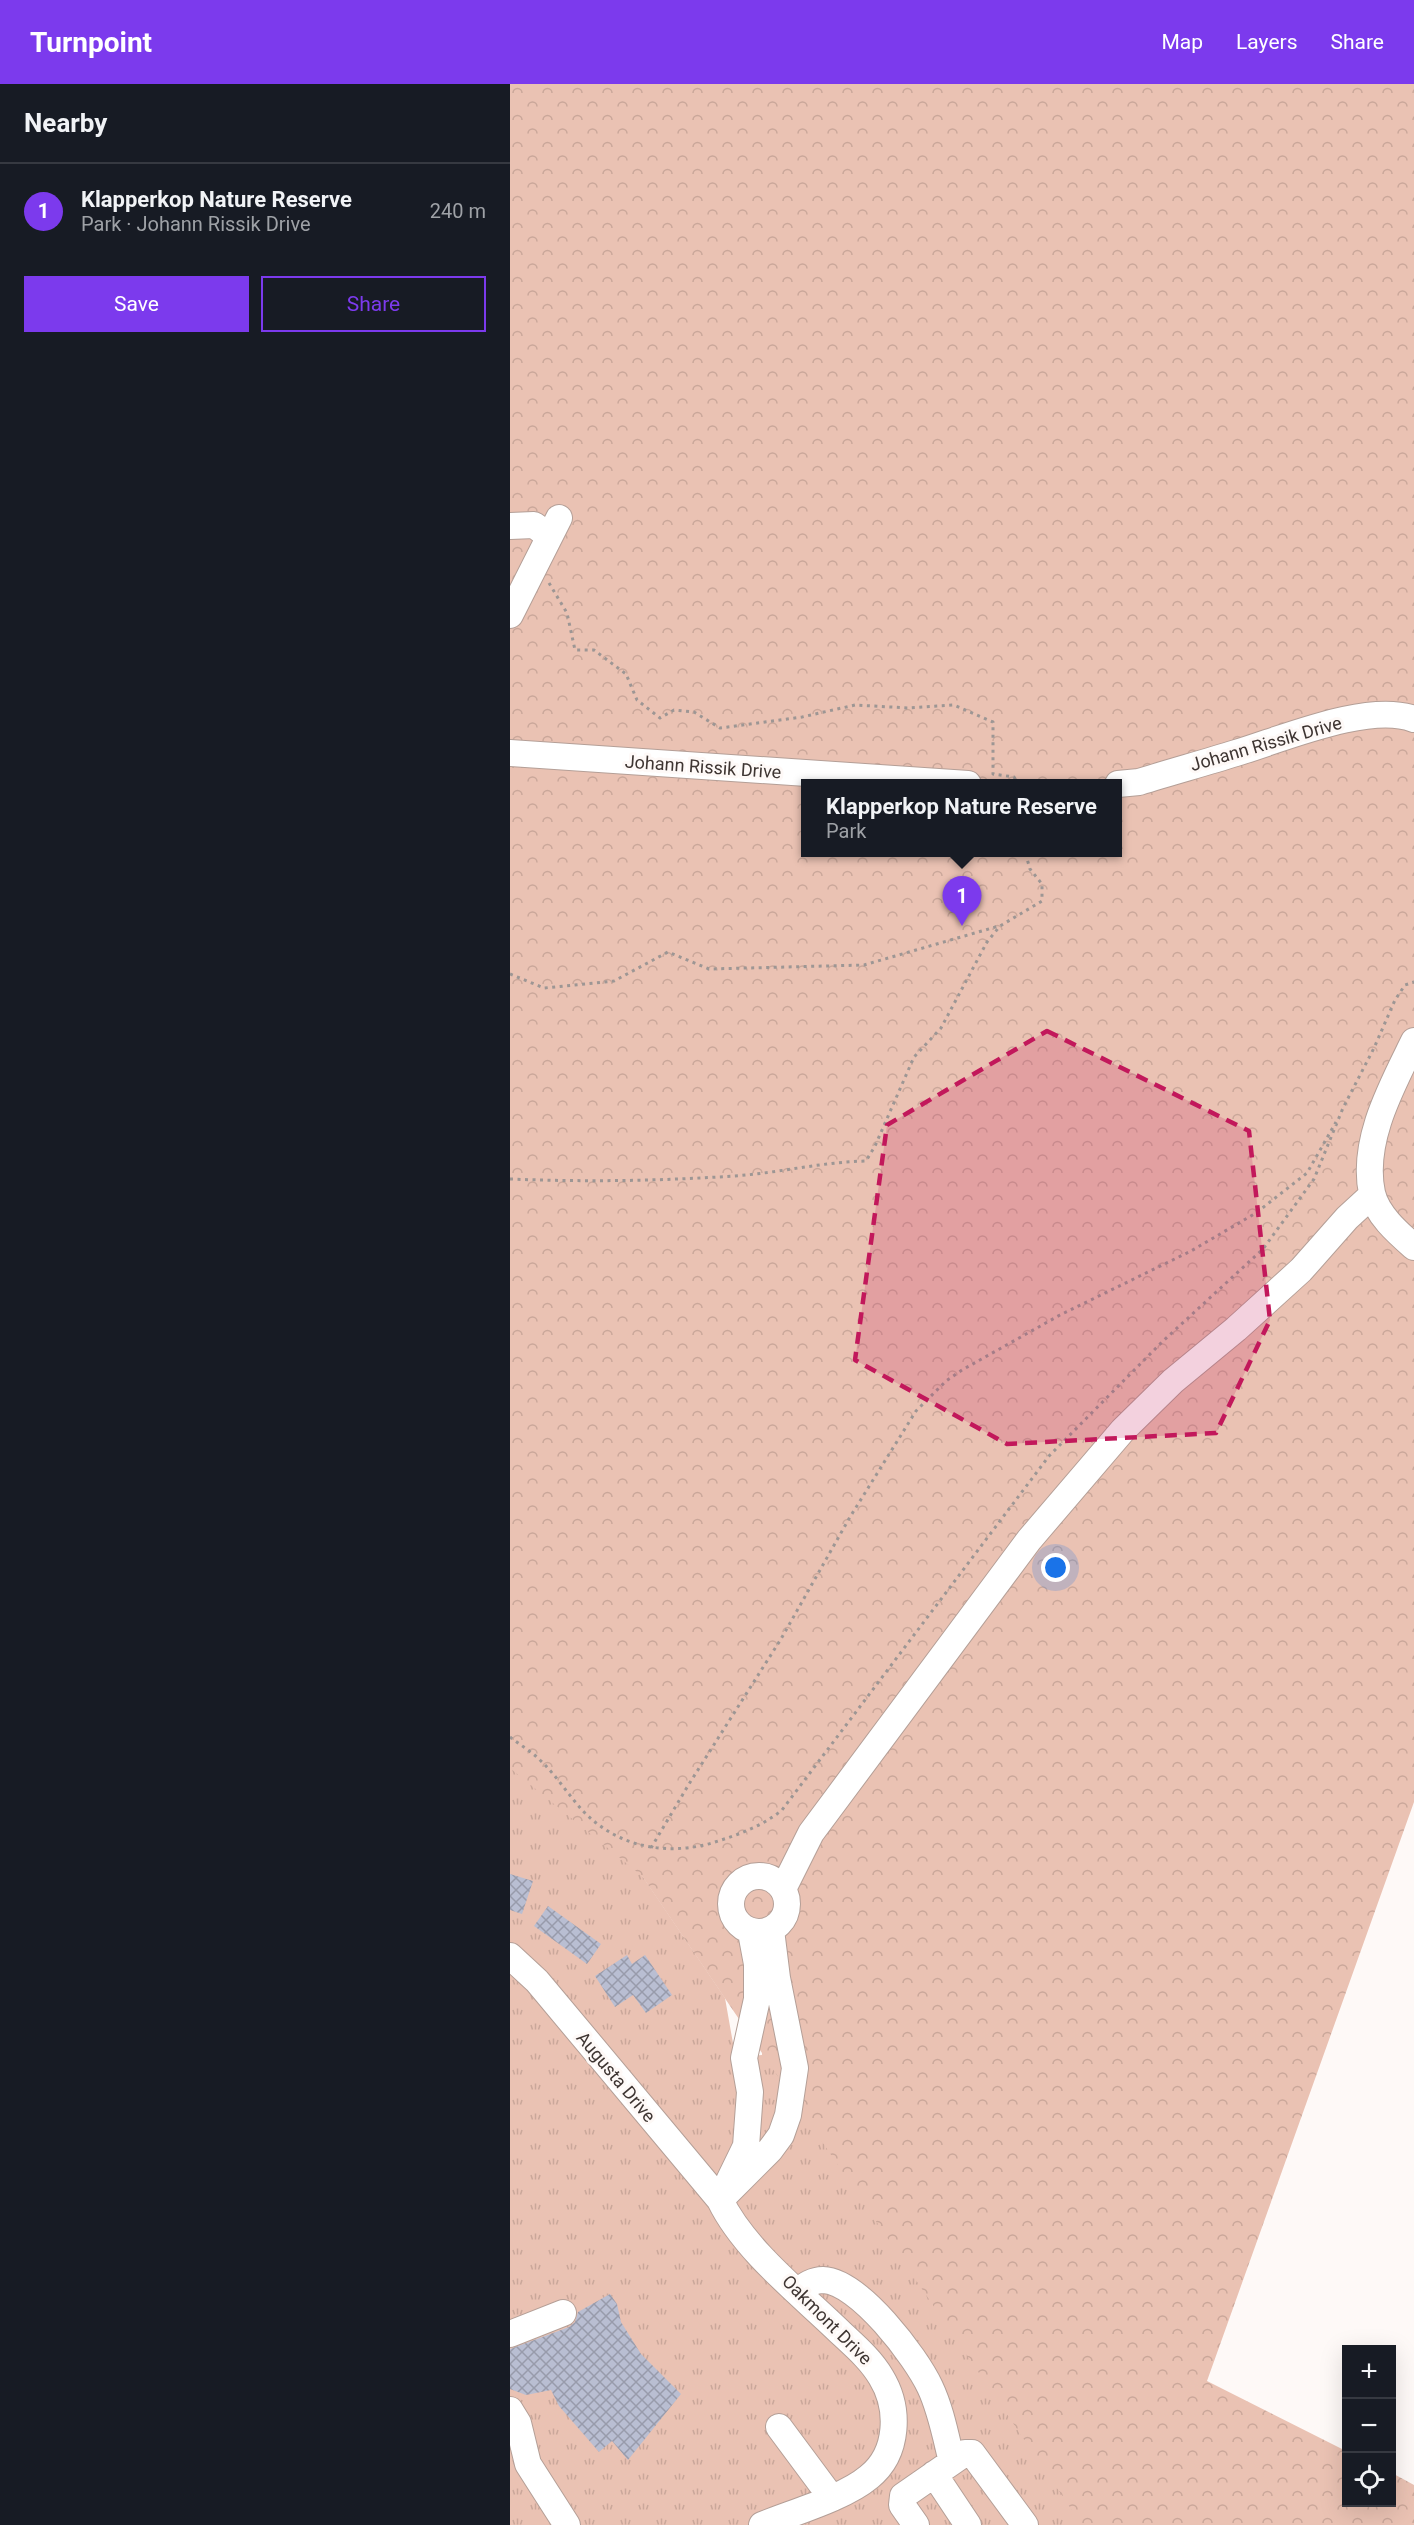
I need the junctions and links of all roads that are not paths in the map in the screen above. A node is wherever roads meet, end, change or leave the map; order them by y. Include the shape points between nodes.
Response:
1 (510, 526) edge
2 (510, 615) edge
3 (1414, 719) edge
4 (510, 753) edge
5 (907, 779) edge
6 (1122, 784) edge
7 (1414, 1041) edge
8 (1372, 1195) junction
9 (1414, 1247) edge
10 (811, 1833) junction
11 (759, 1876) junction
12 (783, 1889) junction
13 (761, 1931) junction
14 (510, 1956) edge
15 (720, 2200) junction
16 (798, 2291) junction
17 (563, 2313) dead end
18 (510, 2334) edge
19 (510, 2410) edge
20 (779, 2427) dead end
21 (943, 2468) junction
22 (831, 2497) junction
23 (567, 2525) edge
24 (762, 2525) edge
25 (916, 2525) edge
26 (968, 2525) edge
27 (1025, 2525) edge

1 - 2 street via 554,527
3 - 6 street, Johann Rissik Drive via 1403,715 1365,716
4 - 5 street, Johann Rissik Drive
7 - 8 street via 1373,1137
8 - 9 street via 1396,1232
8 - 10 street via 1301,1270 1173,1381 1123,1430 1029,1540
10 - 11 street
10 - 12 street
11 - 12 street
11 - 13 street via 741,1883 732,1909 735,1918
12 - 13 street via 788,1907 779,1924
13 - 15 street via 757,1999 744,2058 750,2092 746,2146
13 - 15 street via 777,1978 795,2068 788,2115 770,2150
14 - 15 street, Augusta Drive via 537,1981
15 - 16 street, Oakmont Drive via 739,2233
16 - 21 street via 818,2280 837,2284 885,2322 930,2387
16 - 22 street, Oakmont Drive via 874,2367 894,2409 892,2439 880,2464 859,2484
17 - 18 street
19 - 23 street via 518,2423 528,2464
20 - 22 street
21 - 25 street via 903,2496 902,2505
21 - 26 street
21 - 27 street via 965,2453 972,2453
22 - 24 street, Oakmont Drive

